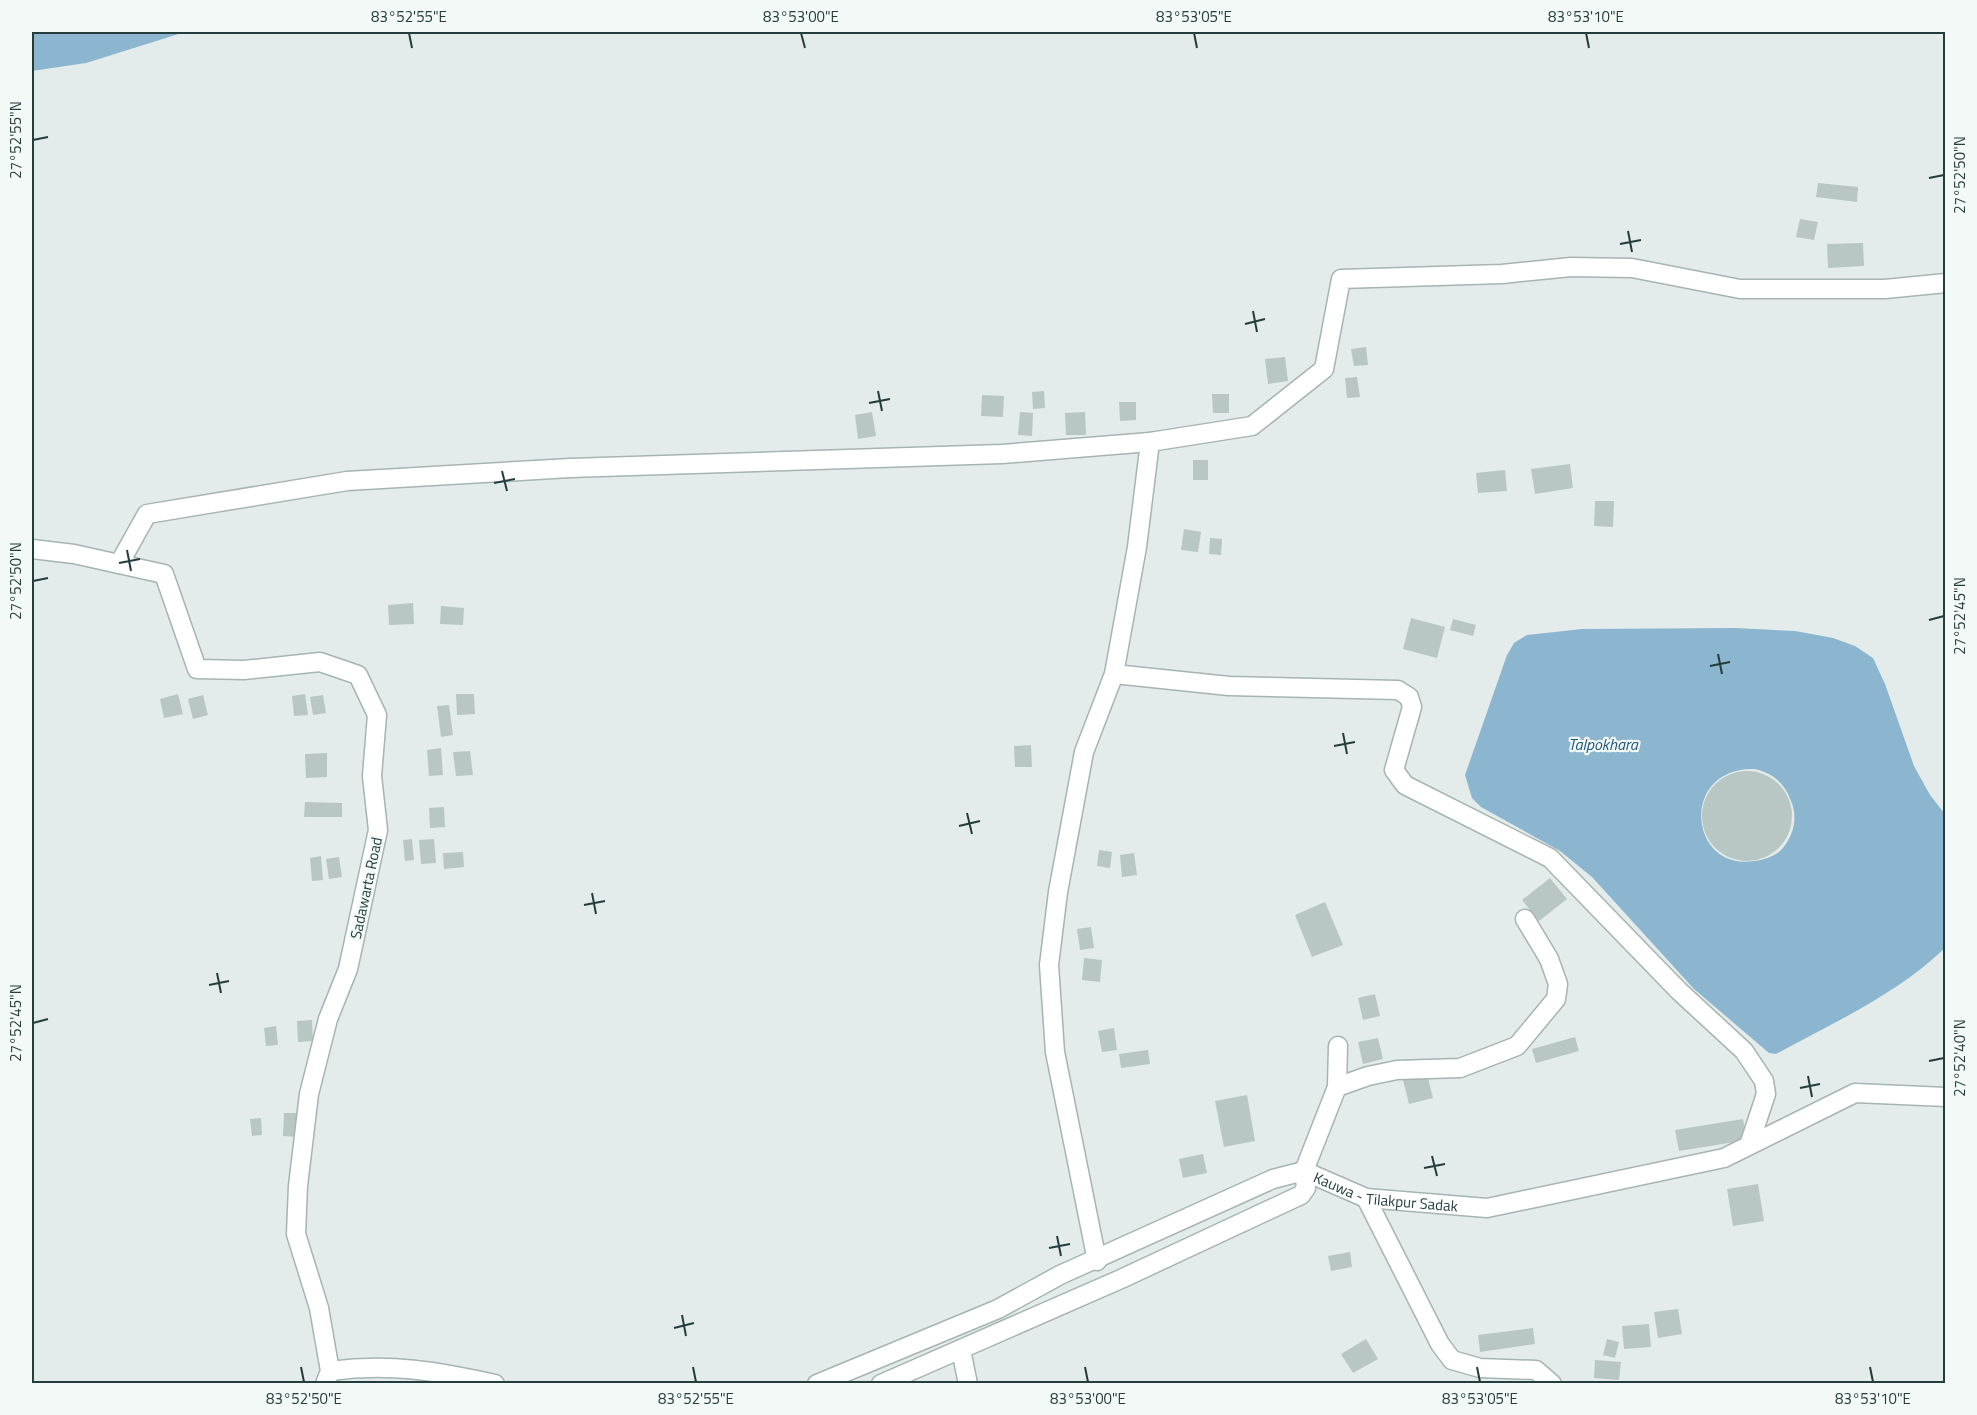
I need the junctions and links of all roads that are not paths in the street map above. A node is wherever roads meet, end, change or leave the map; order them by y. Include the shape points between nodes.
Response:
1 (1946, 283) edge
2 (1150, 442) junction
3 (32, 549) edge
4 (119, 564) junction
5 (1114, 674) junction
6 (1525, 919) dead end
7 (1338, 1046) dead end
8 (1337, 1087) junction
9 (1946, 1097) edge
10 (1749, 1145) junction
11 (1304, 1171) junction
12 (1366, 1198) junction
13 (1097, 1261) junction
14 (961, 1350) junction
15 (328, 1377) edge
16 (495, 1383) edge
17 (817, 1383) edge
18 (881, 1383) edge
19 (968, 1383) edge
20 (1552, 1383) edge

1 - 2 street via 1885,289 1740,289 1632,268 1571,267 1503,274 1341,279 1324,369 1252,426
2 - 4 street via 1002,454 570,468 347,481 147,514
2 - 5 street via 1137,547
3 - 4 street, Sadawarta Road
4 - 15 street, Sadawarta Road via 164,573 197,669 244,670 320,662 358,675 377,716 372,776 378,830 348,969 328,1019 309,1095 298,1186 296,1234 319,1308
5 - 10 street via 1229,687 1398,690 1410,697 1412,707 1394,770 1405,785 1550,858 1744,1052 1764,1081 1766,1094
5 - 13 street via 1084,752 1058,892 1050,965 1055,1052
6 - 8 street via 1549,959 1558,984 1556,999 1517,1046 1460,1068 1397,1070
7 - 8 street
8 - 11 street
9 - 10 street, Kauwa - Tilakpur Sadak via 1855,1093
10 - 12 street, Kauwa - Tilakpur Sadak via 1724,1158 1487,1208
11 - 12 street, Kauwa - Tilakpur Sadak
11 - 13 street, Kauwa - Tilakpur Sadak via 1273,1179
11 - 14 street via 1306,1188 1301,1195
12 - 20 street via 1440,1344 1452,1360 1480,1368 1536,1370
13 - 17 street, Kauwa - Tilakpur Sadak via 1060,1275 988,1314
14 - 18 street
14 - 19 street
15 - 16 street via 367,1366 415,1369

